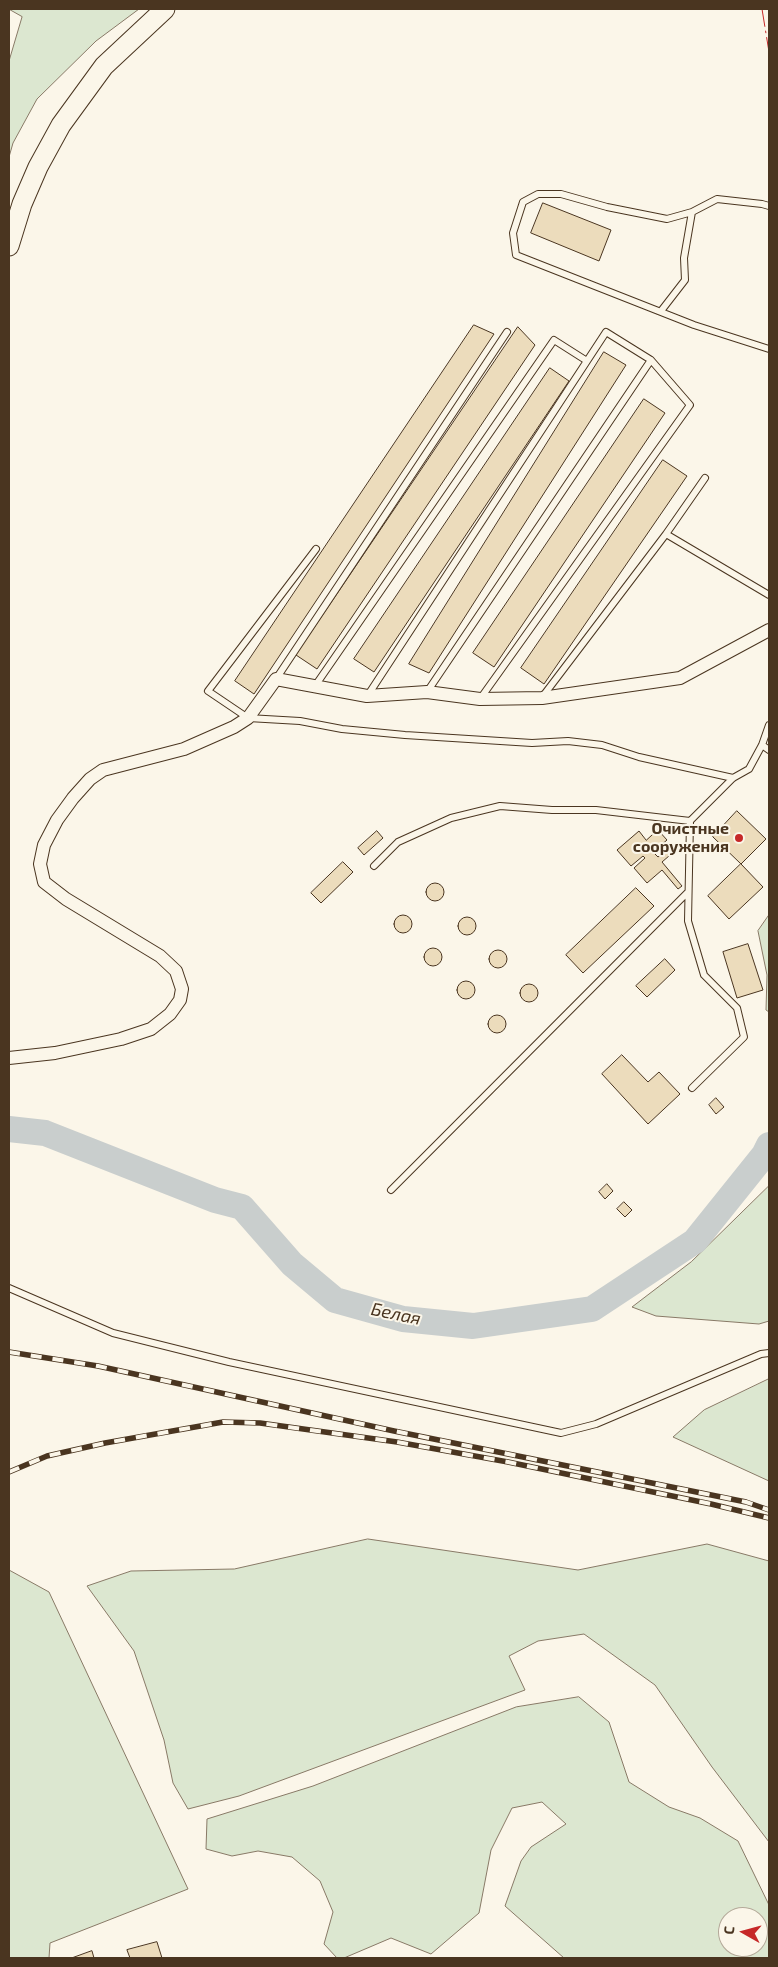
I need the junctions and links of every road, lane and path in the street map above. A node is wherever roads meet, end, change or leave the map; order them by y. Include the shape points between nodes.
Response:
1 (165, 9) edge
2 (769, 206) edge
3 (692, 212) junction
4 (9, 246) edge
5 (661, 311) junction
6 (507, 332) dead end
7 (769, 349) edge
8 (651, 360) junction
9 (587, 361) junction
10 (705, 478) dead end
11 (666, 534) junction
12 (316, 549) dead end
13 (769, 595) edge
14 (769, 630) edge
15 (276, 679) junction
16 (314, 687) junction
17 (427, 692) junction
18 (367, 696) junction
19 (480, 698) junction
20 (542, 698) junction
21 (248, 718) junction
22 (769, 725) edge
23 (762, 745) junction
24 (769, 750) edge
25 (733, 778) junction
26 (690, 821) junction
27 (374, 866) dead end
28 (687, 893) junction
29 (9, 1058) edge
30 (692, 1088) dead end
31 (391, 1190) dead end
32 (9, 1288) edge
33 (769, 1353) edge

1 - 4 main road via 104,66 61,124 22,204
2 - 3 lane via 717,199
3 - 5 lane via 684,258 685,280
3 - 5 lane via 667,219 607,208 561,194 538,194 523,202 512,233 516,256
5 - 7 lane
6 - 15 lane
8 - 9 lane via 606,332
8 - 17 lane
8 - 19 lane via 690,405
9 - 16 lane via 554,340
9 - 18 lane
10 - 11 lane
11 - 13 lane
11 - 20 lane
12 - 21 lane via 208,691
14 - 20 street via 680,678
15 - 16 street
15 - 21 street
16 - 18 street
17 - 18 street
17 - 19 street
19 - 20 street
21 - 25 lane via 300,721 405,736 594,744
21 - 29 street via 184,748 103,770 73,798 56,820 44,844 40,864 44,882 66,900 160,956 176,971 182,989 180,1000 170,1014 151,1029 55,1053
22 - 23 lane
23 - 24 lane
23 - 25 lane via 749,768
25 - 26 lane
26 - 27 lane via 596,810 500,806 451,818 398,842
26 - 28 lane
28 - 30 lane via 688,921 704,975 736,1008 744,1037
28 - 31 lane
32 - 33 lane via 113,1333 229,1362 561,1433 596,1424

